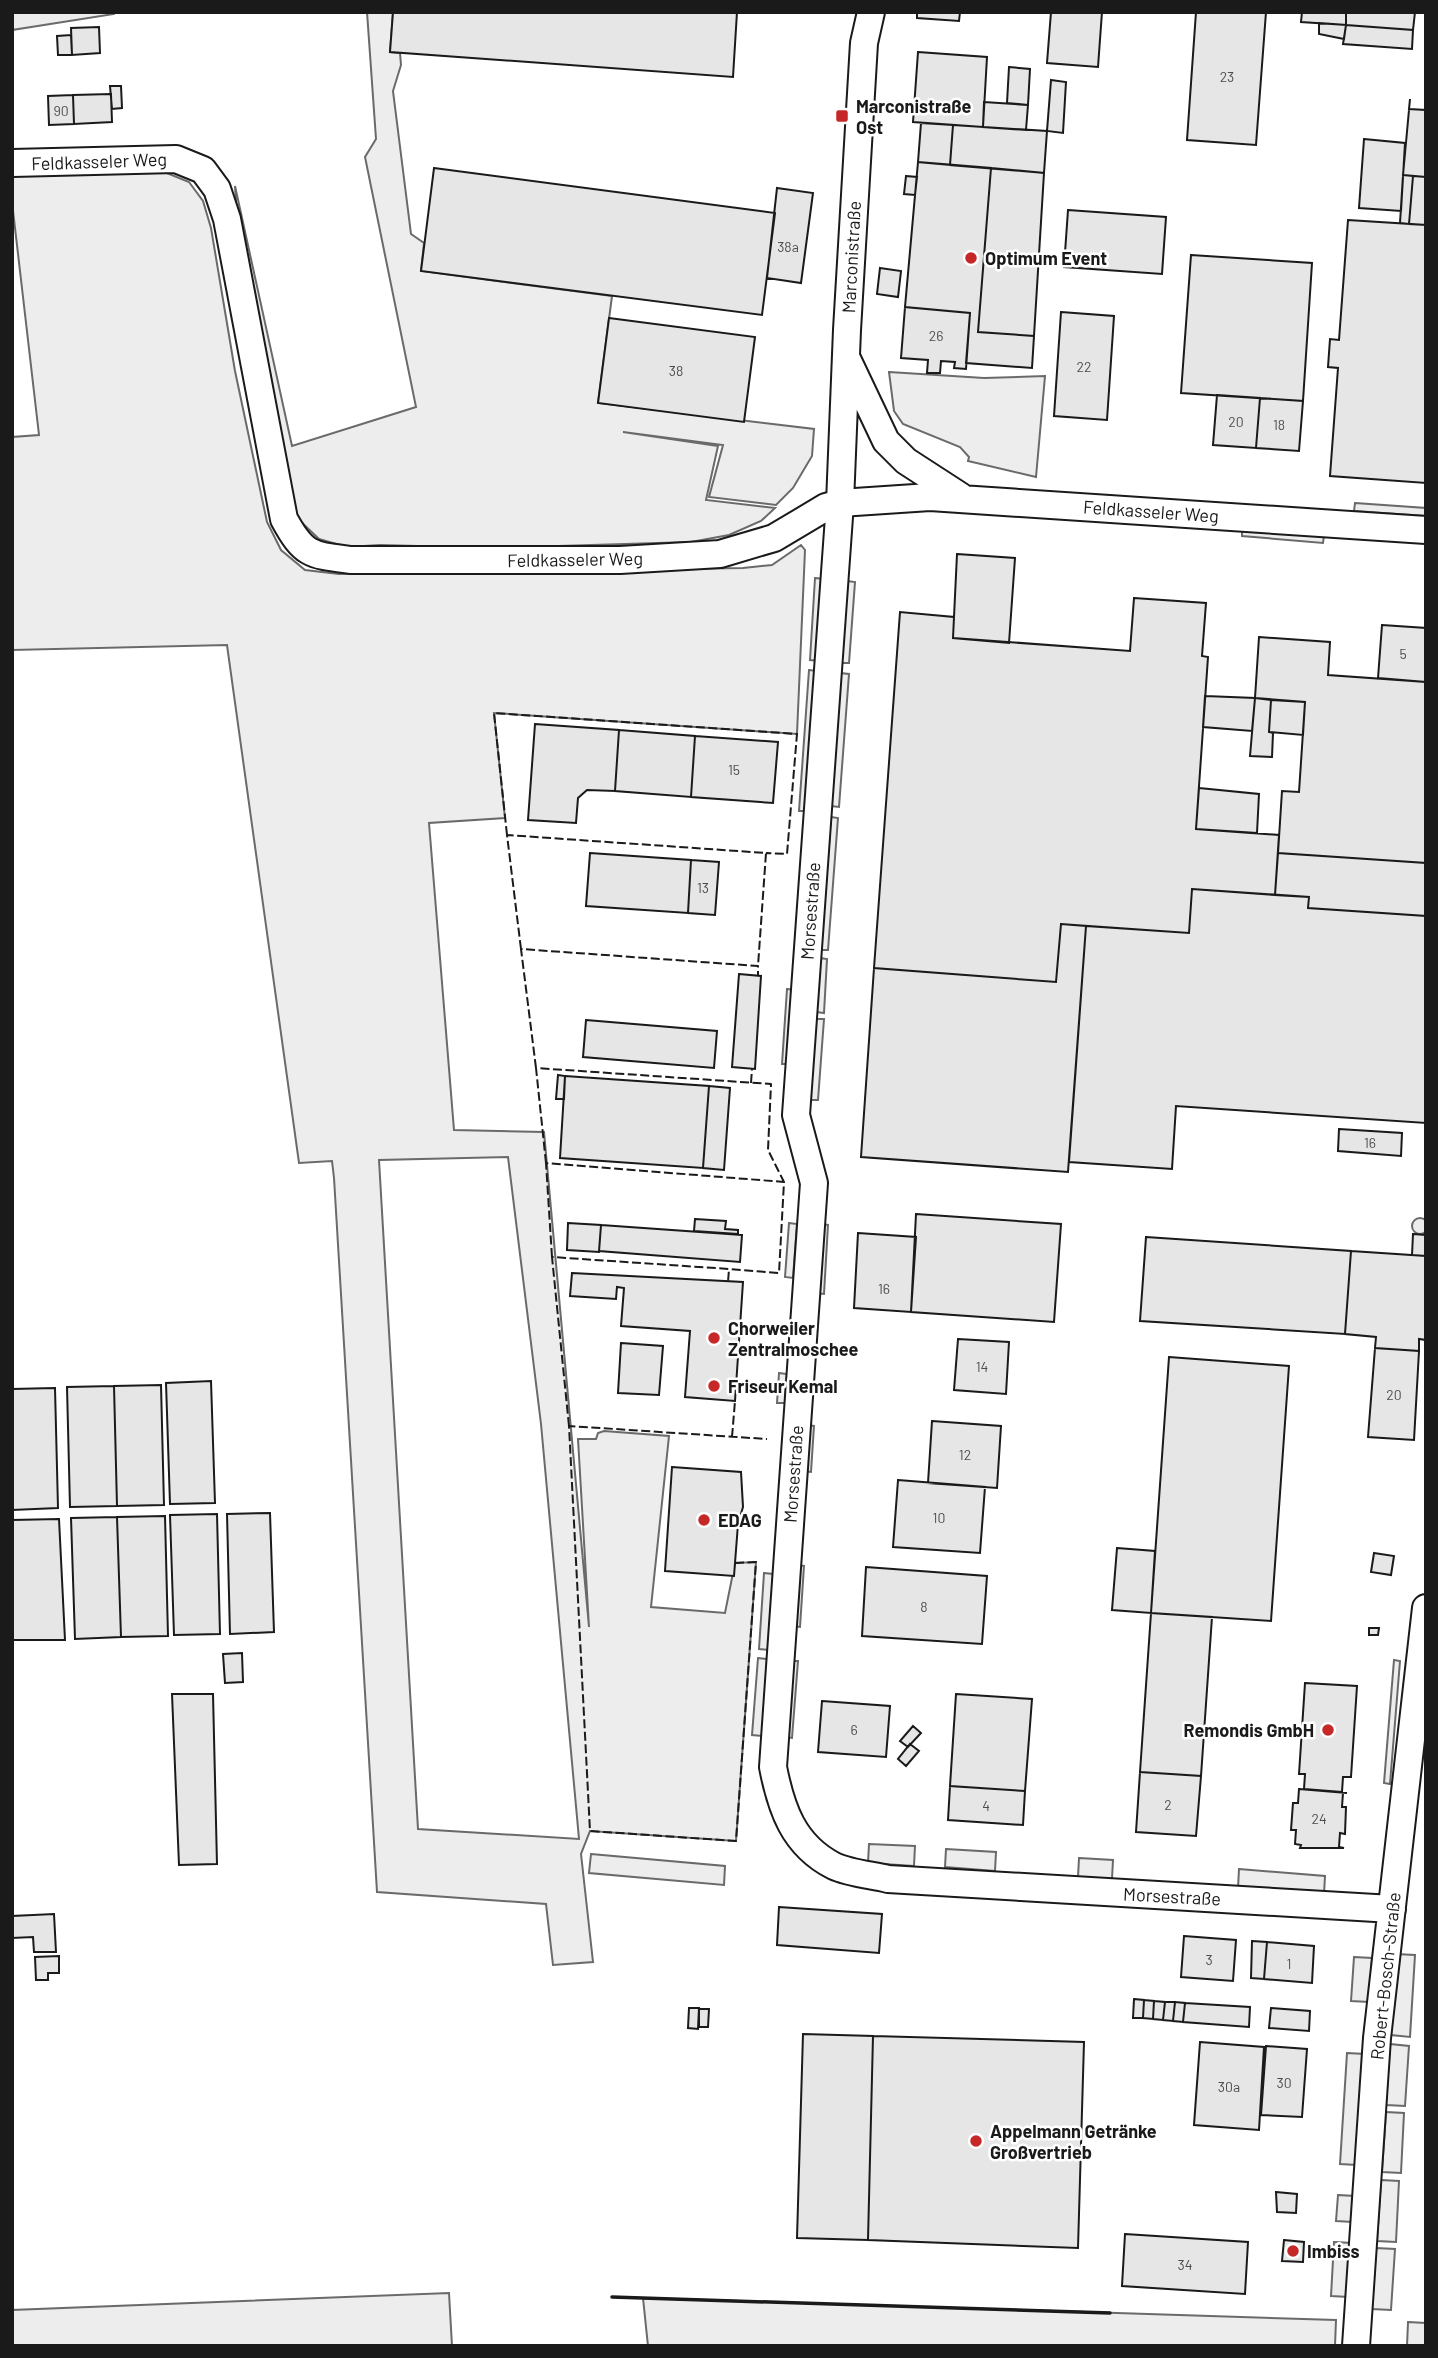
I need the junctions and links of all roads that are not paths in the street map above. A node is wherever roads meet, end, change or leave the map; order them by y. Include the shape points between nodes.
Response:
1 (870, 12) edge
2 (12, 163) edge
3 (846, 355) junction
4 (965, 499) junction
5 (840, 502) junction
6 (1426, 530) edge
7 (1426, 1608) edge
8 (1392, 1909) junction
9 (1356, 2346) edge

1 - 3 street, Marconistraße via 864,43
2 - 5 street, Feldkasseler Weg via 176,159 203,170 217,189 227,219 284,519 298,545 321,556 352,560 620,560 720,554 774,538
3 - 4 street via 886,441 914,467
3 - 5 street, Marconistraße
4 - 5 street, Feldkasseler Weg
4 - 6 street, Feldkasseler Weg
5 - 8 street, Morsestraße via 796,1115 814,1183 773,1767 781,1808 797,1837 834,1866 888,1879
7 - 8 street, Robert-Bosch-Straße
8 - 9 street, Robert-Bosch-Straße via 1377,2038

